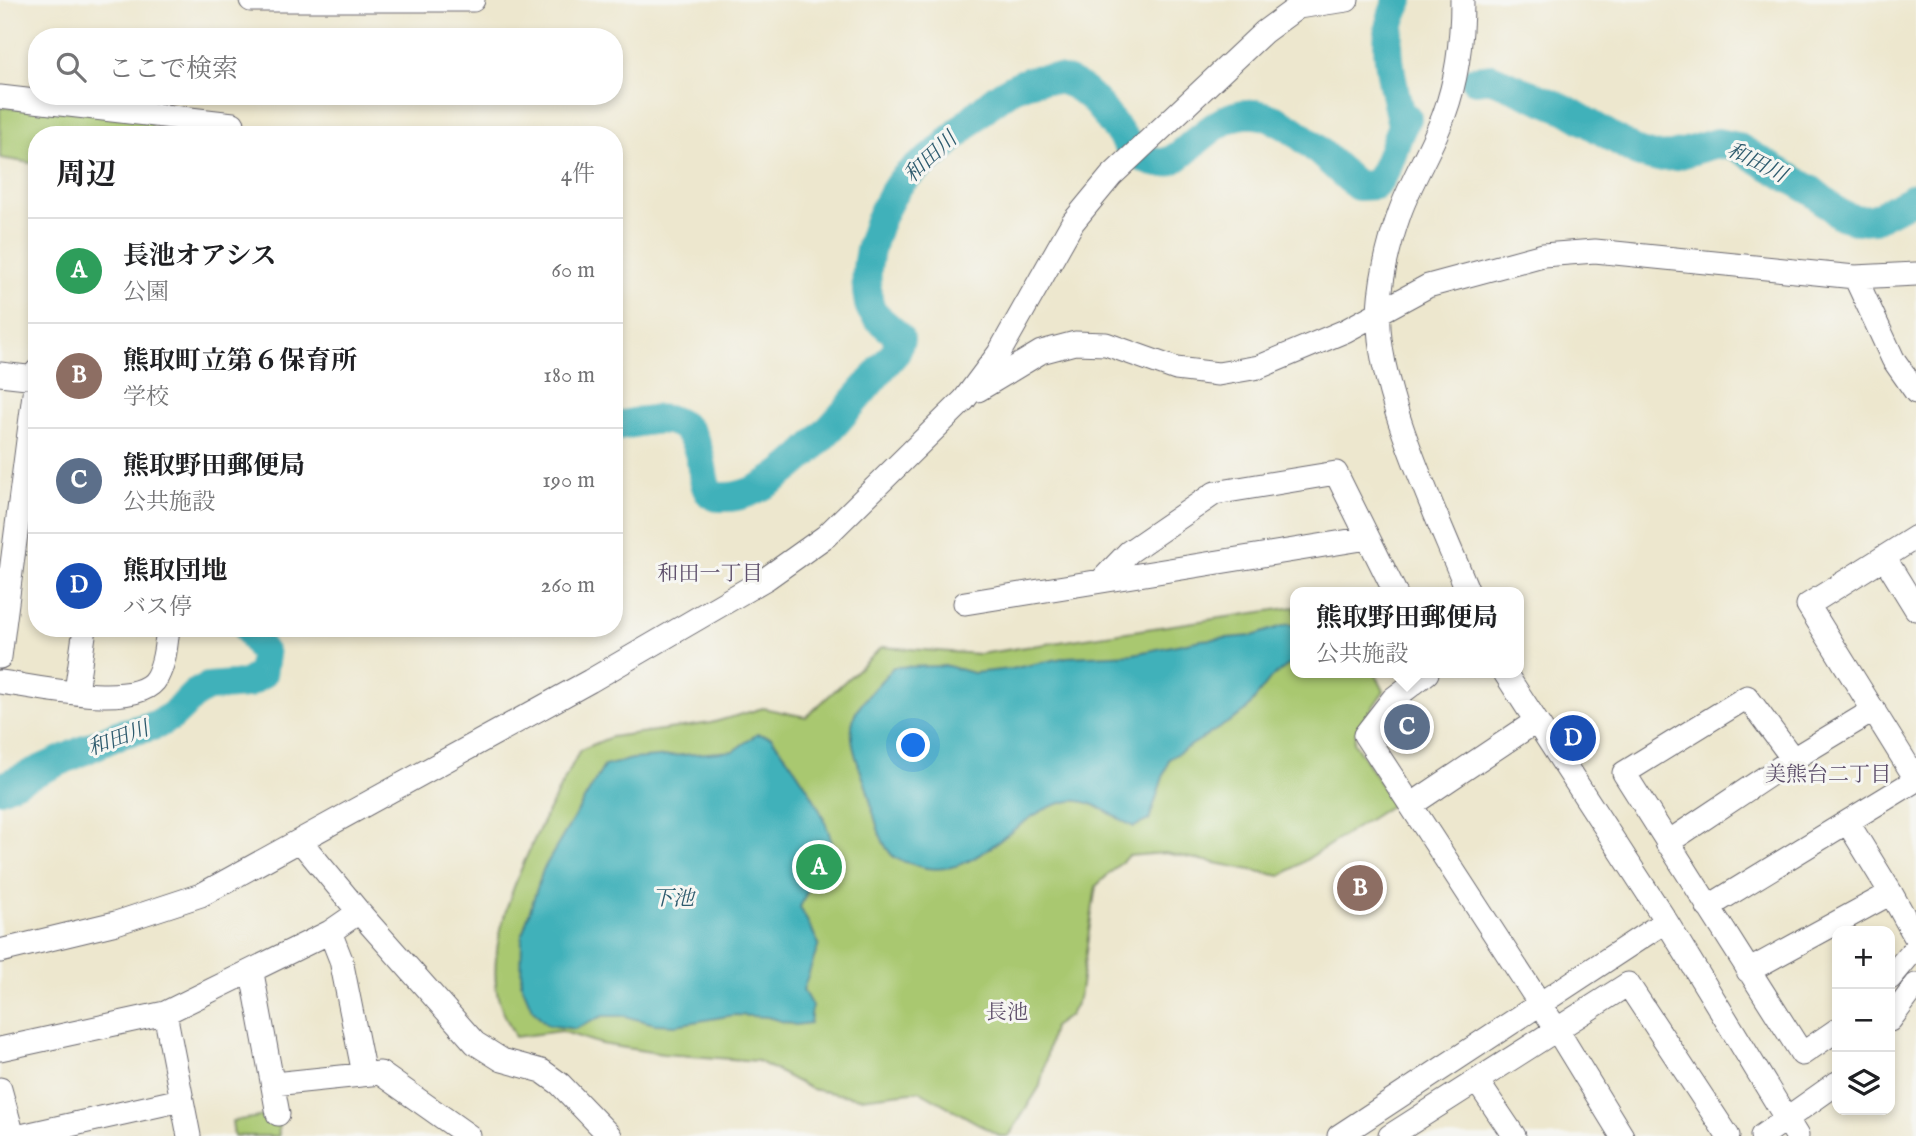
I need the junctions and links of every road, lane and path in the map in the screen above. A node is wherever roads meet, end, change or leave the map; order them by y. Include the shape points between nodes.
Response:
1 (251, 0) edge
2 (459, 0) edge
3 (473, 0) edge
4 (1347, 0) edge
5 (1462, 0) edge
6 (0, 97) edge
7 (28, 102) edge
8 (45, 105) edge
9 (151, 124) edge
10 (233, 126) edge
11 (1916, 274) edge
12 (1855, 276) junction
13 (1378, 312) junction
14 (0, 374) edge
15 (28, 377) edge
16 (1916, 392) edge
17 (964, 400) junction
18 (28, 477) edge
19 (1916, 537) edge
20 (1368, 538) junction
21 (1884, 557) junction
22 (1102, 580) junction
23 (1392, 587) edge
24 (1466, 587) edge
25 (965, 603) dead end
26 (1916, 609) edge
27 (84, 637) edge
28 (166, 637) edge
29 (0, 657) edge
30 (1420, 678) edge
31 (1508, 678) edge
32 (0, 681) edge
33 (76, 692) junction
34 (1874, 710) junction
35 (1535, 722) junction
36 (1793, 759) junction
37 (1916, 780) edge
38 (1411, 805) junction
39 (1849, 823) junction
40 (301, 842) junction
41 (1667, 843) junction
42 (1891, 894) junction
43 (1708, 907) junction
44 (359, 912) junction
45 (1666, 921) junction
46 (330, 932) junction
47 (1916, 938) edge
48 (1916, 947) edge
49 (0, 951) edge
50 (1748, 971) junction
51 (1895, 972) edge
52 (253, 973) junction
53 (1916, 985) edge
54 (1539, 1005) junction
55 (165, 1013) junction
56 (1895, 1013) edge
57 (1557, 1030) junction
58 (1832, 1033) edge
59 (0, 1049) edge
60 (364, 1074) junction
61 (1477, 1081) junction
62 (274, 1084) junction
63 (1832, 1088) edge
64 (0, 1089) edge
65 (181, 1100) junction
66 (278, 1114) dead end
67 (1793, 1127) edge
68 (1400, 1133) edge
69 (605, 1134) edge
70 (13, 1136) edge
71 (21, 1136) edge
72 (189, 1136) edge
73 (469, 1136) edge
74 (1339, 1136) edge
75 (1514, 1136) edge
76 (1622, 1136) edge
77 (1728, 1136) edge
78 (1762, 1136) edge

1 - 2 street
2 - 3 street
4 - 17 street via 1298,7 1264,32 1111,176 1073,222 999,353
5 - 13 street via 1456,67 1445,114 1401,210 1387,253
6 - 7 street
8 - 9 street
9 - 10 street
11 - 12 street
12 - 13 street via 1595,251 1556,254 1428,286
12 - 16 street via 1893,359
13 - 17 street via 1294,354 1259,367 1218,374 1176,369 1106,344 1075,343 1041,352
13 - 24 street via 1383,361 1403,429
14 - 15 street
17 - 40 street via 853,512 767,578
18 - 29 street
19 - 21 street
20 - 22 street
20 - 22 street via 1336,473 1322,475 1215,493 1129,552
20 - 23 street
21 - 26 street
21 - 34 street via 1808,604
22 - 25 street
27 - 33 street
28 - 33 street via 157,678 144,691 124,696
30 - 38 street via 1393,699 1365,735
31 - 35 street
32 - 33 street
34 - 36 street
34 - 37 street
35 - 38 street
35 - 45 street
36 - 41 street
36 - 41 street via 1747,697 1624,773
37 - 39 street
38 - 54 street
39 - 42 street
39 - 43 street
40 - 44 street
40 - 49 street via 176,906
41 - 43 street
42 - 47 street
42 - 50 street
43 - 50 street
44 - 46 street
44 - 69 street via 475,1043 502,1060 542,1071 560,1084
45 - 54 street
45 - 67 street
46 - 52 street
46 - 60 street via 341,960
48 - 51 street
50 - 58 street via 1802,1054
52 - 55 street
52 - 62 street
53 - 56 street
54 - 57 street
54 - 74 street
55 - 59 street
55 - 65 street
57 - 61 street
57 - 76 street
57 - 77 street via 1628,984
60 - 62 street
60 - 73 street via 380,1073
61 - 68 street
61 - 75 street
62 - 66 street
63 - 67 street
64 - 70 street
65 - 71 street
65 - 72 street
67 - 78 street

